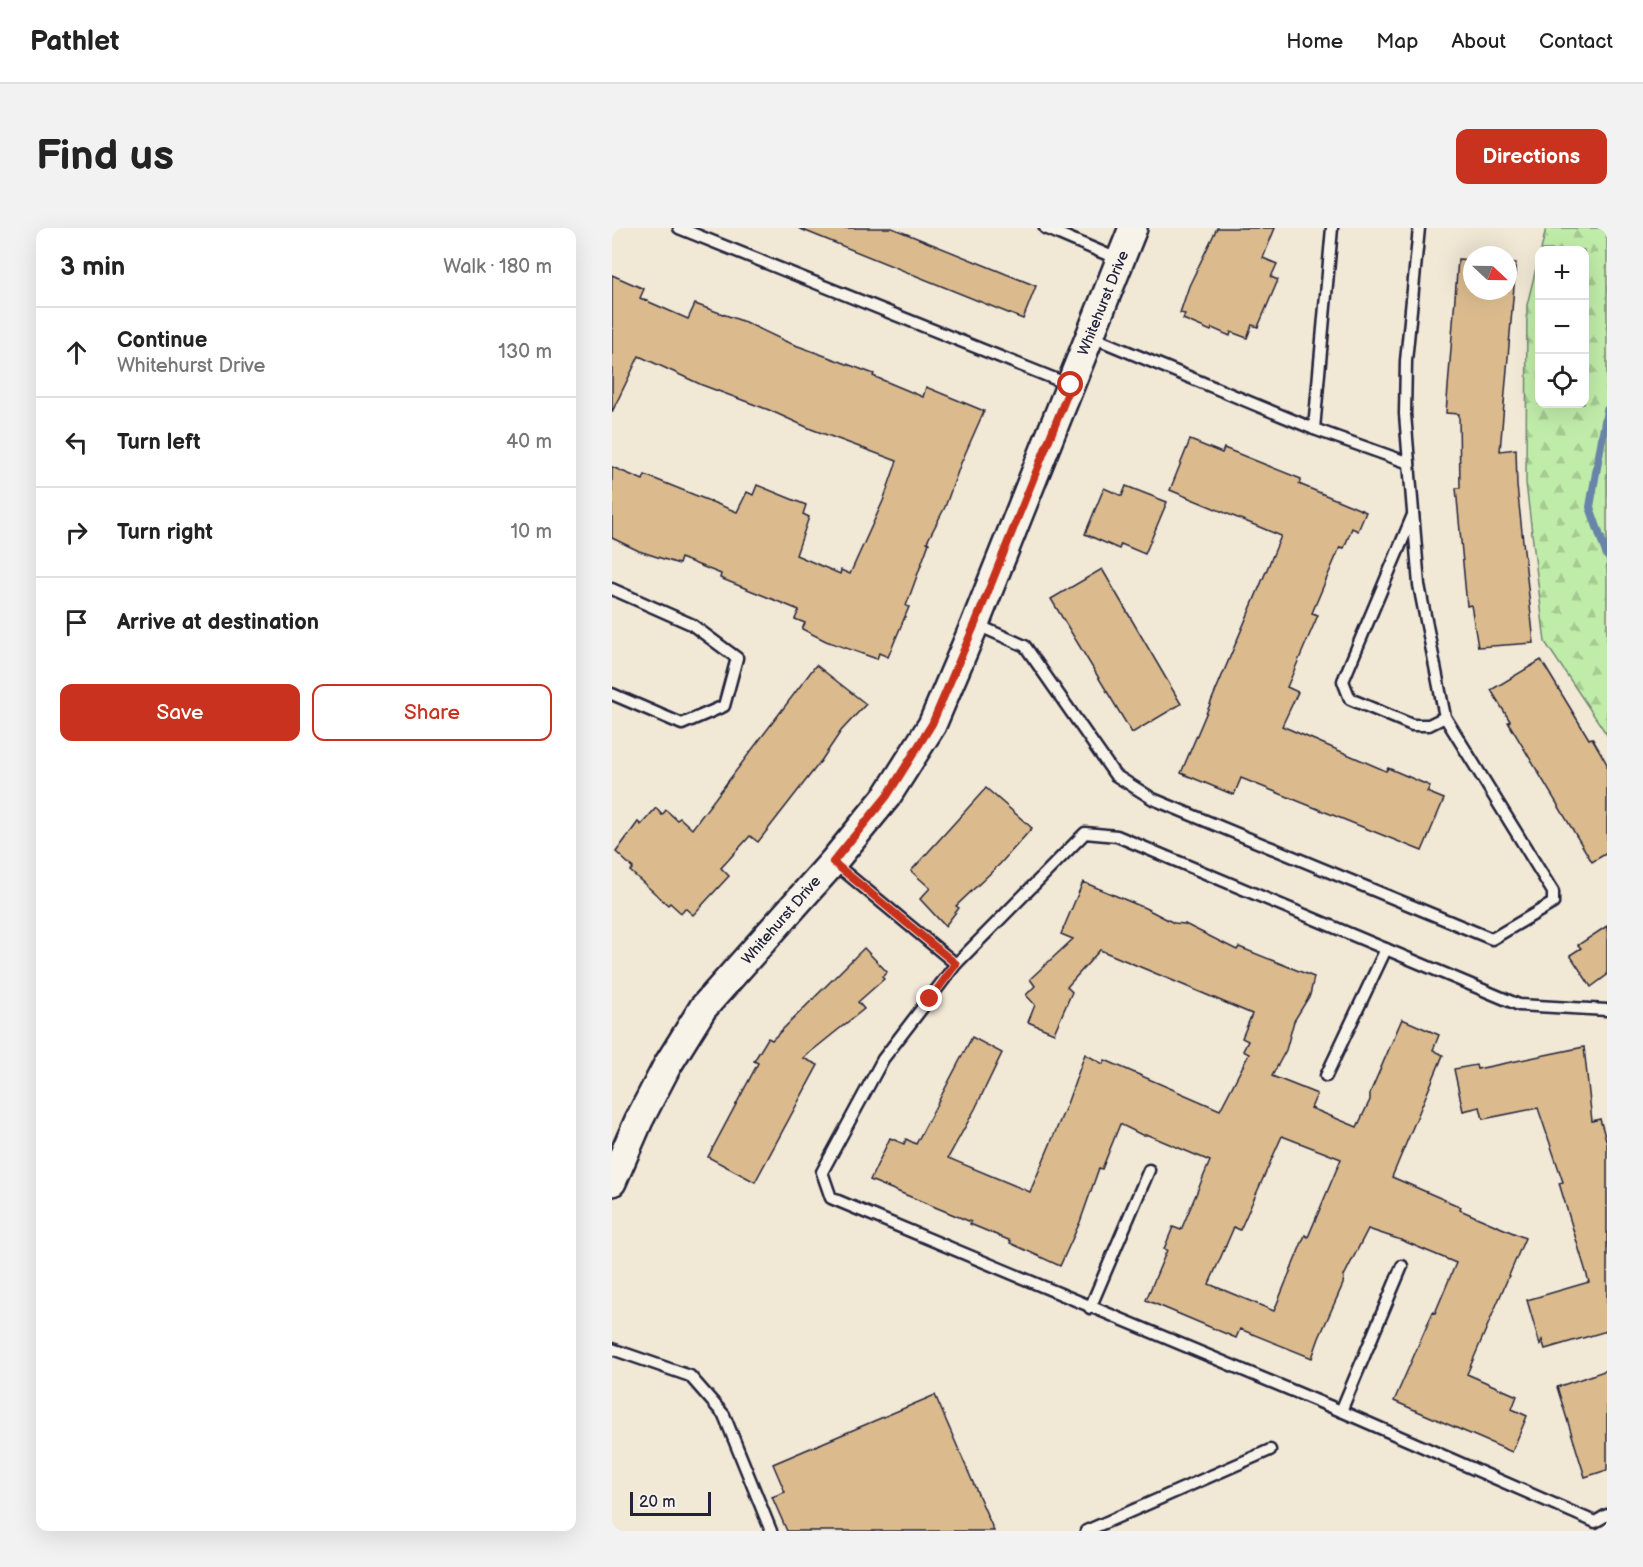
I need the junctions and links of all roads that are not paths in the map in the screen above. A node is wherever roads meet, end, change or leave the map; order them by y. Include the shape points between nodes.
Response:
1 (679, 228) edge
2 (1046, 228) edge
3 (1132, 228) edge
4 (1332, 228) edge
5 (1419, 228) edge
6 (1120, 260) junction
7 (1089, 336) junction
8 (1071, 385) junction
9 (1314, 429) junction
10 (1409, 463) junction
11 (1414, 512) junction
12 (612, 589) edge
13 (975, 624) junction
14 (612, 694) edge
15 (1444, 717) junction
16 (833, 862) junction
17 (1386, 949) junction
18 (956, 964) junction
19 (1607, 1010) edge
20 (1326, 1077) dead end
21 (1149, 1170) dead end
22 (612, 1182) edge
23 (1402, 1266) dead end
24 (1090, 1308) junction
25 (612, 1349) edge
26 (1341, 1411) junction
27 (1270, 1450) dead end
28 (1607, 1515) edge
29 (771, 1531) edge
30 (1086, 1531) edge

1 - 8 lane
2 - 6 lane
3 - 6 street, Whitehurst Drive
4 - 9 lane
5 - 10 lane via 1406,361
6 - 7 street, Whitehurst Drive
7 - 8 street, Whitehurst Drive
7 - 9 lane
8 - 13 street, Whitehurst Drive
9 - 10 lane
10 - 11 lane
11 - 15 lane via 1419,585
11 - 15 lane via 1344,681 1350,699 1412,725 1429,725
12 - 14 lane via 691,624 737,658 724,706 682,724
13 - 15 lane via 1025,646 1114,775 1154,799 1492,939 1552,903 1552,892
13 - 16 street, Whitehurst Drive via 932,724 887,796
16 - 18 lane
16 - 22 street, Whitehurst Drive via 703,1008 667,1066
17 - 18 lane via 1117,836 1085,833
17 - 19 lane via 1519,1005
17 - 20 lane
18 - 24 lane via 884,1059 822,1172 831,1198
21 - 24 lane
23 - 26 lane
24 - 26 lane
25 - 29 lane via 690,1376 724,1415
26 - 28 lane via 1595,1522
27 - 30 lane

